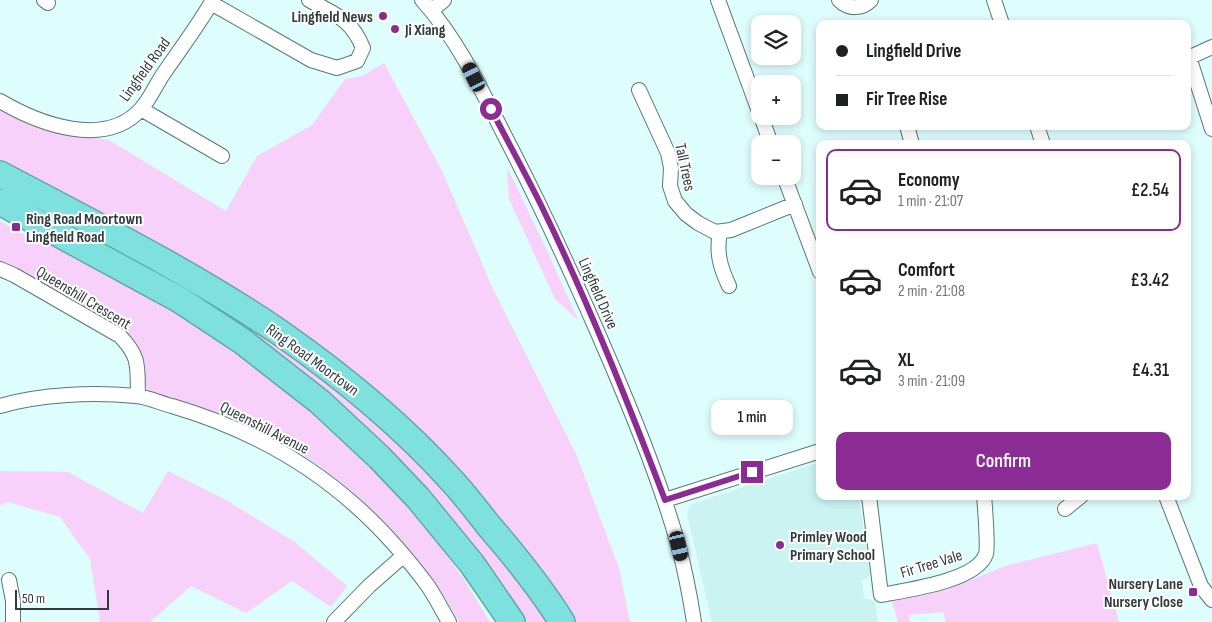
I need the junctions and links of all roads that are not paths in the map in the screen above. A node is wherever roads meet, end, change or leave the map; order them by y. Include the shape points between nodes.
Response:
1 (309, 0) edge
2 (444, 0) edge
3 (718, 0) edge
4 (839, 0) edge
5 (871, 0) edge
6 (994, 0) edge
7 (212, 2) edge
8 (427, 5) edge
9 (1001, 20) edge
10 (1212, 47) edge
11 (1191, 57) edge
12 (1191, 67) edge
13 (639, 90) dead end
14 (751, 90) edge
15 (0, 101) edge
16 (141, 109) junction
17 (1212, 129) edge
18 (222, 156) dead end
19 (0, 174) edge
20 (788, 185) edge
21 (0, 202) edge
22 (795, 204) junction
23 (720, 232) junction
24 (816, 259) edge
25 (0, 270) edge
26 (729, 286) dead end
27 (138, 396) junction
28 (0, 406) edge
29 (816, 452) edge
30 (665, 500) junction
31 (869, 500) edge
32 (984, 500) edge
33 (1076, 500) edge
34 (1168, 500) edge
35 (1065, 508) dead end
36 (403, 556) junction
37 (9, 580) dead end
38 (495, 597) junction
39 (1212, 600) edge
40 (561, 620) edge
41 (13, 622) edge
42 (334, 622) edge
43 (449, 622) edge
44 (499, 622) edge
45 (512, 622) edge
46 (694, 622) edge

1 - 7 street via 344,19 356,32 363,48 356,61 336,68 311,60
2 - 8 street
3 - 14 street
4 - 5 street via 857,8
6 - 9 street
7 - 16 street, Lingfield Road
8 - 30 street, Lingfield Drive via 466,61 540,204 632,413
10 - 11 street
12 - 17 street
13 - 23 street, Tall Trees via 668,153 670,186 675,200 698,224
15 - 16 street, Lingfield Road via 53,126 86,131 119,126
16 - 18 street
19 - 40 highway, Ring Road Moortown via 198,282 279,332 355,390 394,423 452,482 507,546
20 - 22 street
21 - 38 highway, Ring Road Moortown via 180,300 242,341 320,402 418,498
22 - 23 street
22 - 24 street
23 - 26 street via 718,258
25 - 27 street, Queenshill Crescent via 120,336 137,358
27 - 28 street, Queenshill Avenue via 90,394 38,398
27 - 36 street, Queenshill Avenue via 204,416 269,445 318,475 358,507
29 - 30 street
30 - 46 street, Lingfield Drive via 679,546
31 - 32 street, Fir Tree Vale via 881,594 925,586 965,574 977,566 986,554
33 - 35 street
34 - 39 street via 1201,586
36 - 42 street
36 - 43 street, Queenshill Avenue via 428,586
37 - 41 street
38 - 44 street
38 - 45 highway, Ring Road Moortown

